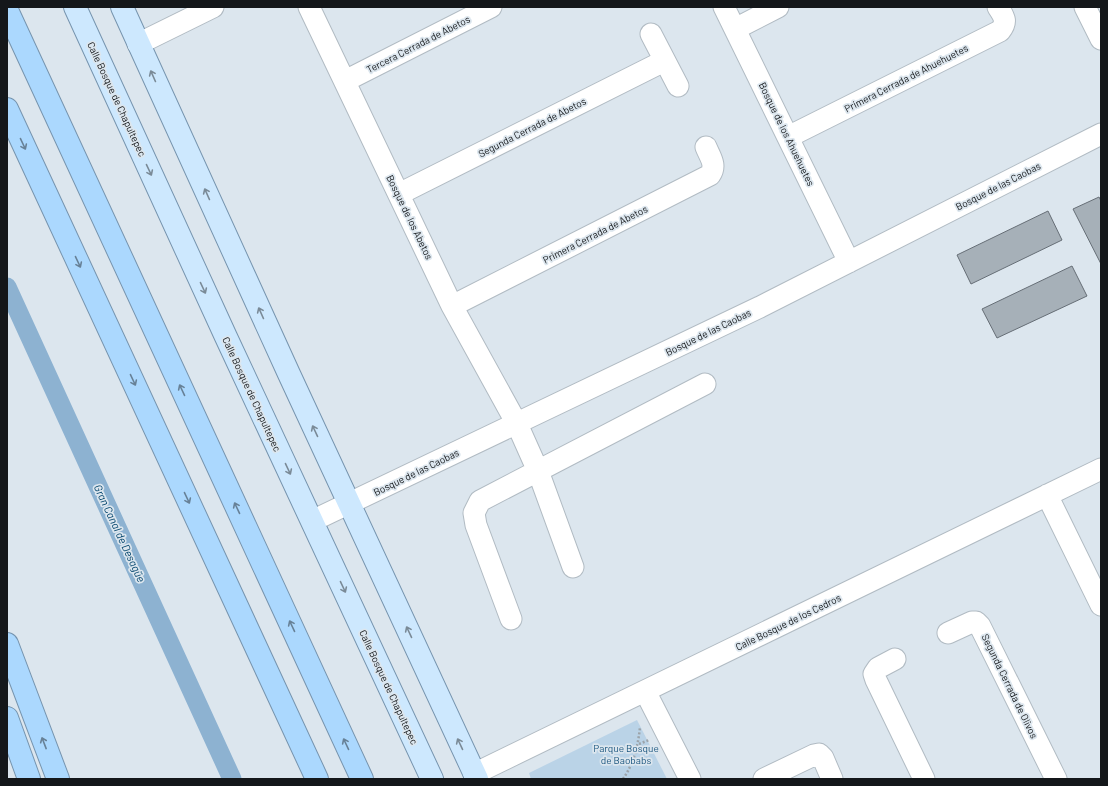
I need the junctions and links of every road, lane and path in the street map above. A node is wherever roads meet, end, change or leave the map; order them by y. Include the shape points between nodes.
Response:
1 (75, 7) edge
2 (122, 7) edge
3 (213, 7) edge
4 (309, 7) edge
5 (491, 7) edge
6 (724, 7) edge
7 (778, 7) edge
8 (998, 7) edge
9 (1085, 7) edge
10 (7, 10) edge
11 (734, 28) junction
12 (651, 34) dead end
13 (1101, 39) edge
14 (138, 44) junction
15 (664, 61) junction
16 (345, 81) junction
17 (678, 86) dead end
18 (7, 109) edge
19 (1101, 134) edge
20 (788, 137) junction
21 (706, 147) dead end
22 (399, 194) junction
23 (849, 262) junction
24 (452, 306) junction
25 (705, 384) dead end
26 (517, 424) junction
27 (1101, 469) edge
28 (538, 471) junction
29 (1047, 495) junction
30 (349, 504) junction
31 (312, 521) junction
32 (572, 567) dead end
33 (1101, 605) edge
34 (512, 619) dead end
35 (948, 633) dead end
36 (7, 644) edge
37 (895, 659) dead end
38 (645, 691) junction
39 (7, 718) edge
40 (641, 721) dead end
41 (475, 776) edge
42 (29, 779) edge
43 (58, 779) edge
44 (318, 779) edge
45 (362, 779) edge
46 (432, 779) edge
47 (623, 779) edge
48 (690, 779) edge
49 (764, 779) edge
50 (832, 779) edge
51 (924, 779) edge
52 (1056, 779) edge

1 -> 31 main road, Calle Bosque de Chapultepec
2 - 14 main road
3 - 14 street
4 - 16 street, Bosque de los Abetos
5 - 16 street, Tercera Cerrada de Abetos
6 - 11 street, Bosque de los Ahuehuetes
7 - 11 street
8 - 20 street, Primera Cerrada de Ahuehuetes via 1005,18 1000,31
9 - 13 street
45 -> 10 highway
11 - 20 street, Bosque de los Ahuehuetes
12 - 15 street
30 -> 14 main road
15 - 17 street
15 - 22 street, Segunda Cerrada de Abetos
16 - 22 street, Bosque de los Abetos
18 -> 44 highway
19 - 23 street, Bosque de las Caobas
20 - 23 street, Bosque de los Ahuehuetes
21 - 24 street, Primera Cerrada de Abetos via 714,164 714,170 710,175
22 - 24 street, Bosque de los Abetos
23 - 26 street, Bosque de las Caobas
24 - 26 street, Bosque de los Abetos
25 - 28 street
26 - 28 street, Bosque de los Abetos
26 - 30 street, Bosque de las Caobas
27 - 29 street, Calle Bosque de los Cedros
28 - 32 street, Bosque de los Abetos
28 - 34 street via 480,501 474,513 476,525
29 - 33 street
29 - 38 street, Calle Bosque de los Cedros
30 - 31 street, Bosque de las Caobas
41 -> 30 main road
31 -> 46 main road, Calle Bosque de Chapultepec
35 - 52 street, Segunda Cerrada de Olivos via 972,622 980,626
43 -> 36 highway
37 - 51 street via 878,668 874,674
38 - 41 street, Calle Bosque de los Cedros
38 - 48 street
39 - 42 highway
40 - 47 path via 638,744 630,769
49 - 50 street via 819,754

